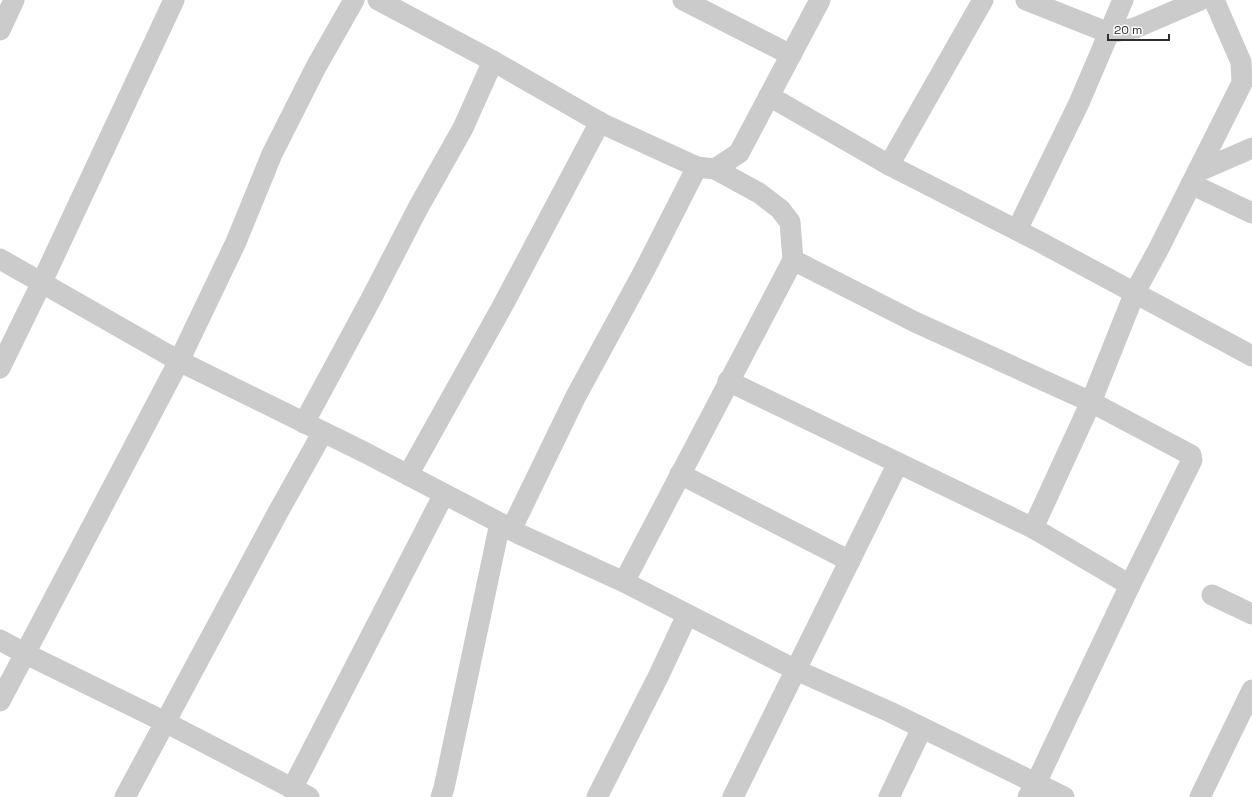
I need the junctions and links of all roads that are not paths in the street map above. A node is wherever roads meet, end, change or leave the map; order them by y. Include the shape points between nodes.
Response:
1 (14, 0) edge
2 (174, 0) edge
3 (354, 0) edge
4 (378, 0) edge
5 (683, 0) edge
6 (820, 0) edge
7 (984, 0) edge
8 (1026, 0) edge
9 (1123, 0) edge
10 (1200, 0) edge
11 (1214, 0) edge
12 (0, 30) edge
13 (1109, 33) junction
14 (791, 55) junction
15 (493, 61) junction
16 (769, 96) junction
17 (600, 122) junction
18 (1252, 148) edge
19 (890, 165) junction
20 (706, 168) junction
21 (1194, 178) junction
22 (1252, 213) edge
23 (1017, 230) junction
24 (0, 259) edge
25 (793, 260) junction
26 (41, 284) junction
27 (1135, 292) junction
28 (1252, 356) edge
29 (179, 361) junction
30 (0, 368) edge
31 (728, 381) junction
32 (1092, 402) junction
33 (304, 422) junction
34 (324, 432) junction
35 (898, 464) junction
36 (680, 474) junction
37 (408, 475) junction
38 (444, 494) junction
39 (505, 526) junction
40 (1033, 528) junction
41 (850, 561) junction
42 (624, 582) junction
43 (1130, 585) junction
44 (1212, 595) dead end
45 (1252, 614) edge
46 (687, 615) junction
47 (0, 640) edge
48 (24, 653) junction
49 (796, 670) junction
50 (1252, 690) edge
51 (0, 700) edge
52 (164, 722) junction
53 (922, 728) junction
54 (1032, 790) edge
55 (289, 791) edge
56 (125, 797) edge
57 (441, 797) edge
58 (597, 797) edge
59 (734, 797) edge
60 (889, 797) edge
61 (1064, 797) edge
62 (1200, 797) edge

1 - 12 street
2 - 26 street
3 - 29 street via 272,154 236,242
4 - 15 street
5 - 14 street
6 - 14 street
7 - 19 street
8 - 13 street
9 - 13 street
10 - 13 street via 1135,28
11 - 21 street via 1241,62 1242,83
13 - 23 street via 1079,103
14 - 16 street
15 - 17 street
15 - 33 street via 463,128
16 - 19 street
16 - 20 street via 739,153
17 - 20 street
17 - 37 street via 503,305
18 - 21 street
19 - 23 street
20 - 25 street via 759,193 780,209 790,222
20 - 39 street via 644,271
21 - 22 street
21 - 27 street
23 - 27 street
24 - 26 street
25 - 31 street
25 - 32 street via 915,322
26 - 29 street
26 - 30 street
27 - 28 street
27 - 32 street
29 - 33 street
29 - 48 street
31 - 35 street
31 - 36 street
32 - 40 street
32 - 43 street via 1191,455 1192,460
33 - 34 street
34 - 37 street
34 - 52 street
35 - 40 street
35 - 41 street
36 - 41 street
36 - 42 street
37 - 38 street
38 - 39 street
38 - 55 street
39 - 42 street
39 - 57 street
40 - 43 street
41 - 49 street
42 - 46 street
43 - 54 street
44 - 45 street
46 - 49 street
46 - 58 street
47 - 48 street
48 - 51 street
48 - 52 street
49 - 53 street
49 - 59 street
50 - 62 street
52 - 55 street
52 - 56 street
53 - 54 street
53 - 60 street
54 - 61 street

